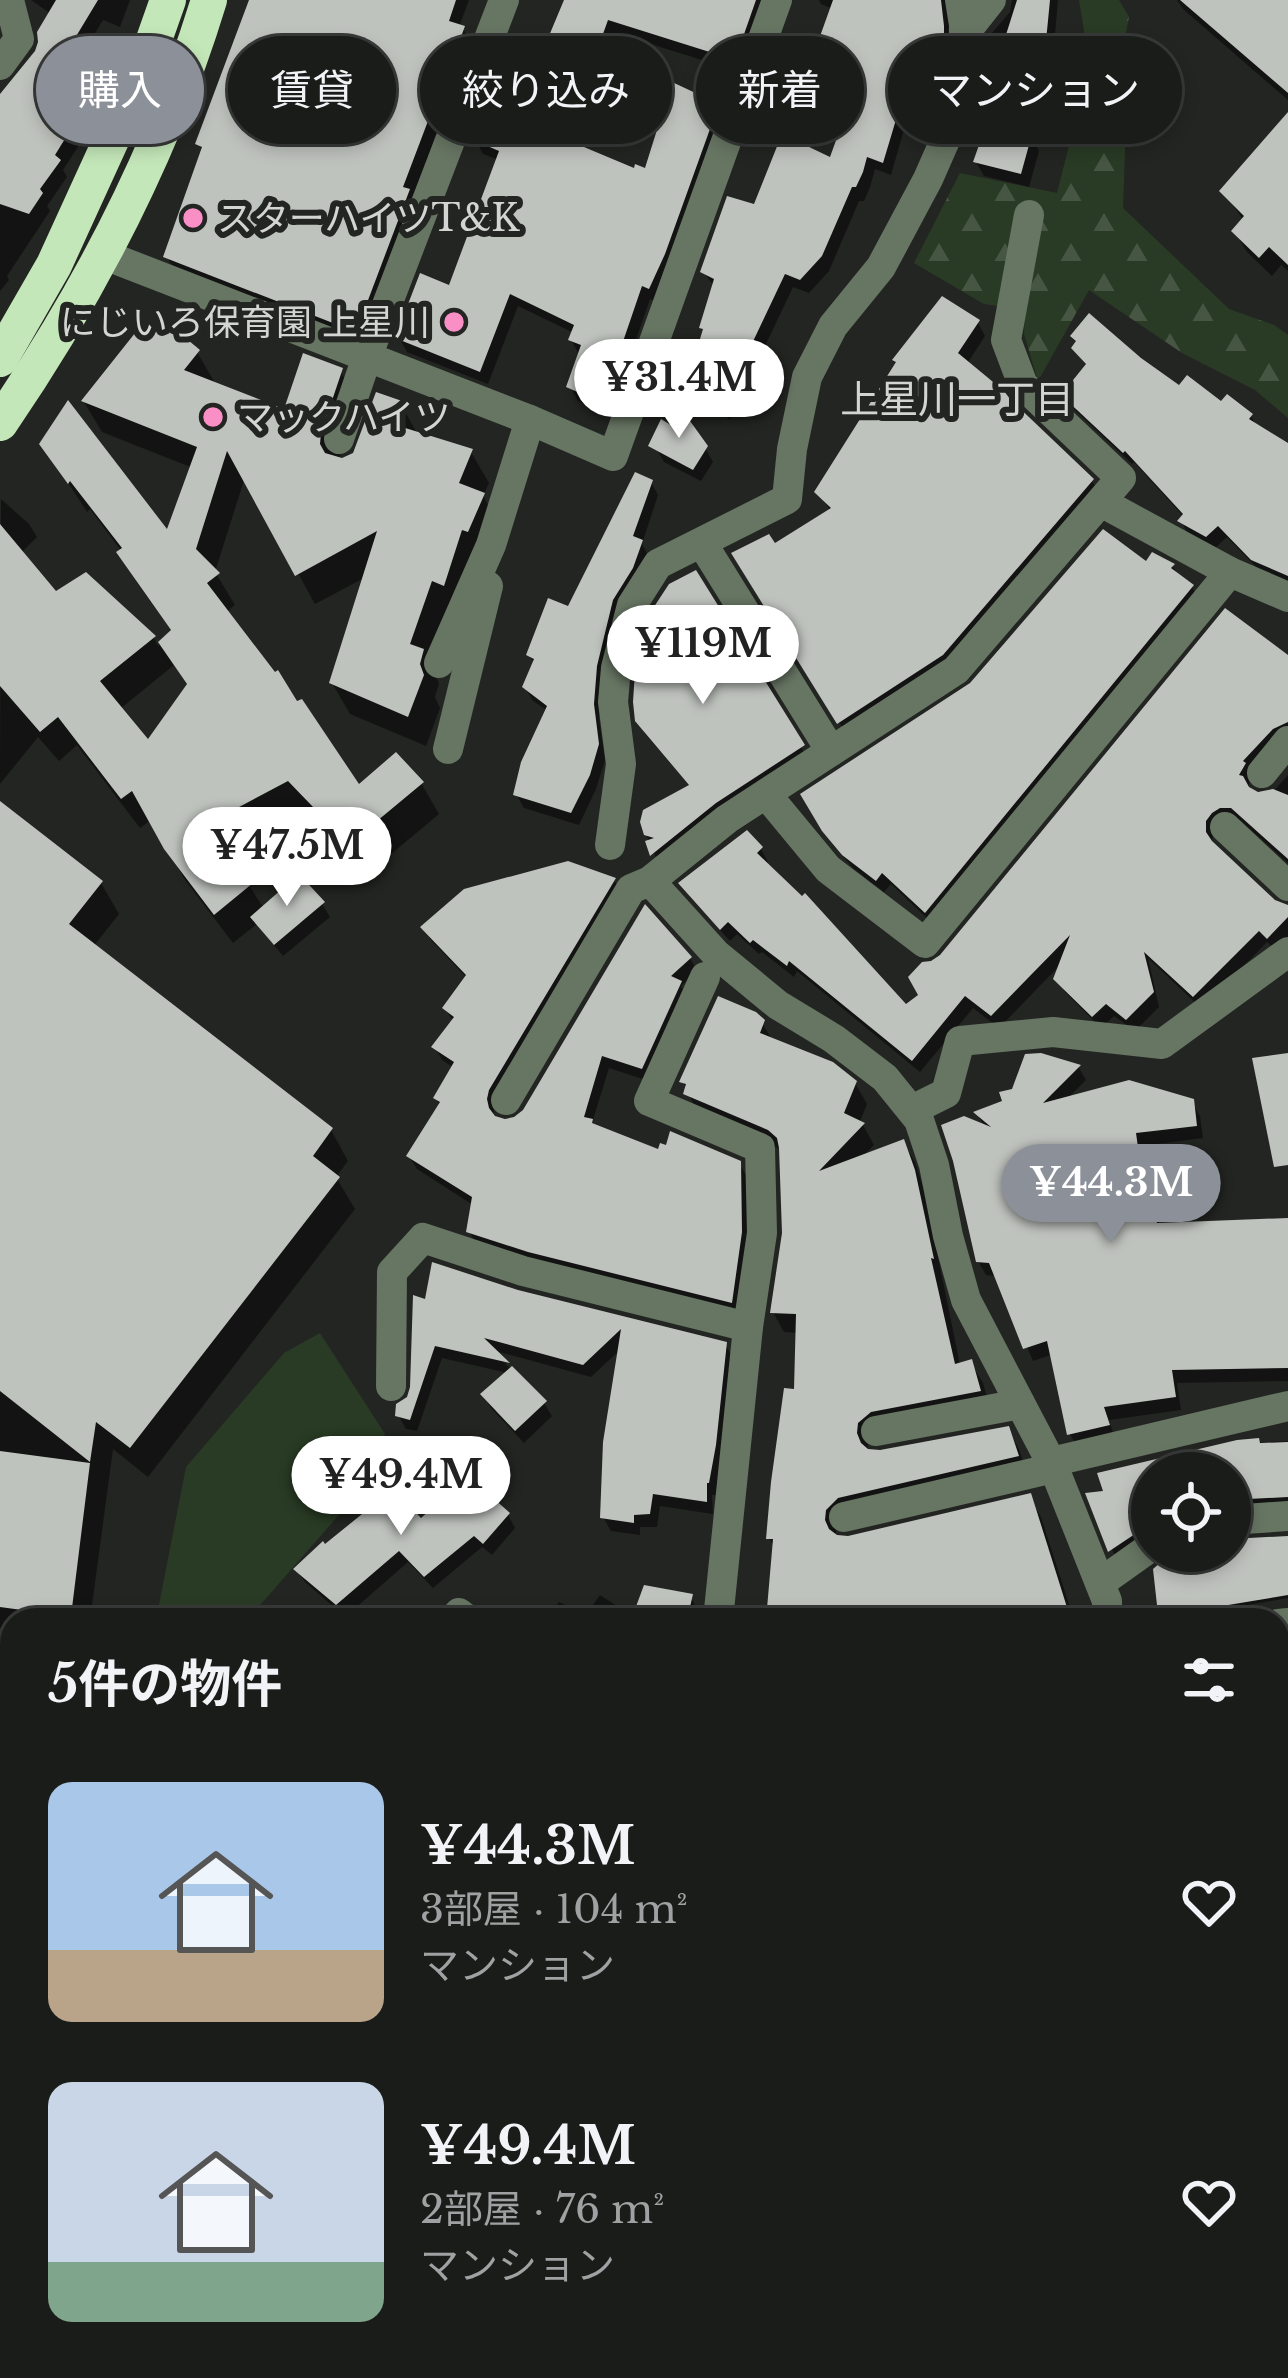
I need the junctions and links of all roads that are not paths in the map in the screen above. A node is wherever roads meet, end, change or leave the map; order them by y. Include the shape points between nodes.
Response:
1 (9, 0) edge
2 (168, 0) edge
3 (209, 0) edge
4 (504, 0) edge
5 (777, 0) edge
6 (991, 0) edge
7 (962, 13) edge
8 (0, 65) edge
9 (1029, 215) dead end
10 (102, 254) junction
11 (367, 357) junction
12 (8, 363) edge
13 (530, 420) junction
14 (0, 423) edge
15 (339, 439) dead end
16 (1101, 502) junction
17 (702, 543) junction
18 (491, 544) junction
19 (1230, 572) junction
20 (1288, 597) edge
21 (439, 663) dead end
22 (1288, 741) edge
23 (448, 749) dead end
24 (832, 751) junction
25 (1262, 773) dead end
26 (766, 794) junction
27 (1225, 827) dead end
28 (610, 845) dead end
29 (650, 881) junction
30 (1288, 886) edge
31 (1288, 952) edge
32 (706, 977) dead end
33 (506, 1100) dead end
34 (912, 1110) junction
35 (748, 1327) junction
36 (392, 1386) dead end
37 (1020, 1404) junction
38 (1288, 1406) edge
39 (876, 1431) dead end
40 (1052, 1465) junction
41 (1288, 1516) edge
42 (844, 1517) dead end
43 (1251, 1519) edge
44 (1131, 1561) edge
45 (1100, 1582) junction
46 (719, 1608) edge
47 (1107, 1608) edge

1 - 8 street via 19,39
2 - 12 highway
3 - 10 highway via 145,170
4 - 11 street
5 - 13 street via 613,455
6 - 7 street via 972,24
7 - 17 street via 963,83 950,129 881,267 833,326 807,377 787,499
9 - 16 street via 1006,340 1023,385 1121,478
10 - 11 street
10 - 12 highway via 47,353
11 - 13 street
11 - 15 street
12 - 14 highway
13 - 18 street
16 - 19 street
16 - 24 street via 956,670
17 - 24 street
17 - 28 street via 658,564 632,604 616,668 621,764
18 - 21 street
18 - 23 street via 491,574
19 - 20 street
19 - 26 street via 926,943 828,869
22 - 25 street
24 - 26 street
26 - 29 street
27 - 30 street
29 - 33 street via 631,889
29 - 34 street via 716,954 885,1078
31 - 34 street via 1162,1044 1053,1032 960,1041 946,1093
32 - 35 street via 649,1101 760,1148 762,1233
34 - 37 street via 934,1165 966,1300
35 - 36 street via 423,1238 392,1272
35 - 46 street
37 - 39 street
37 - 40 street
38 - 40 street
40 - 42 street
40 - 45 street
41 - 43 street
44 - 45 street
45 - 47 street

